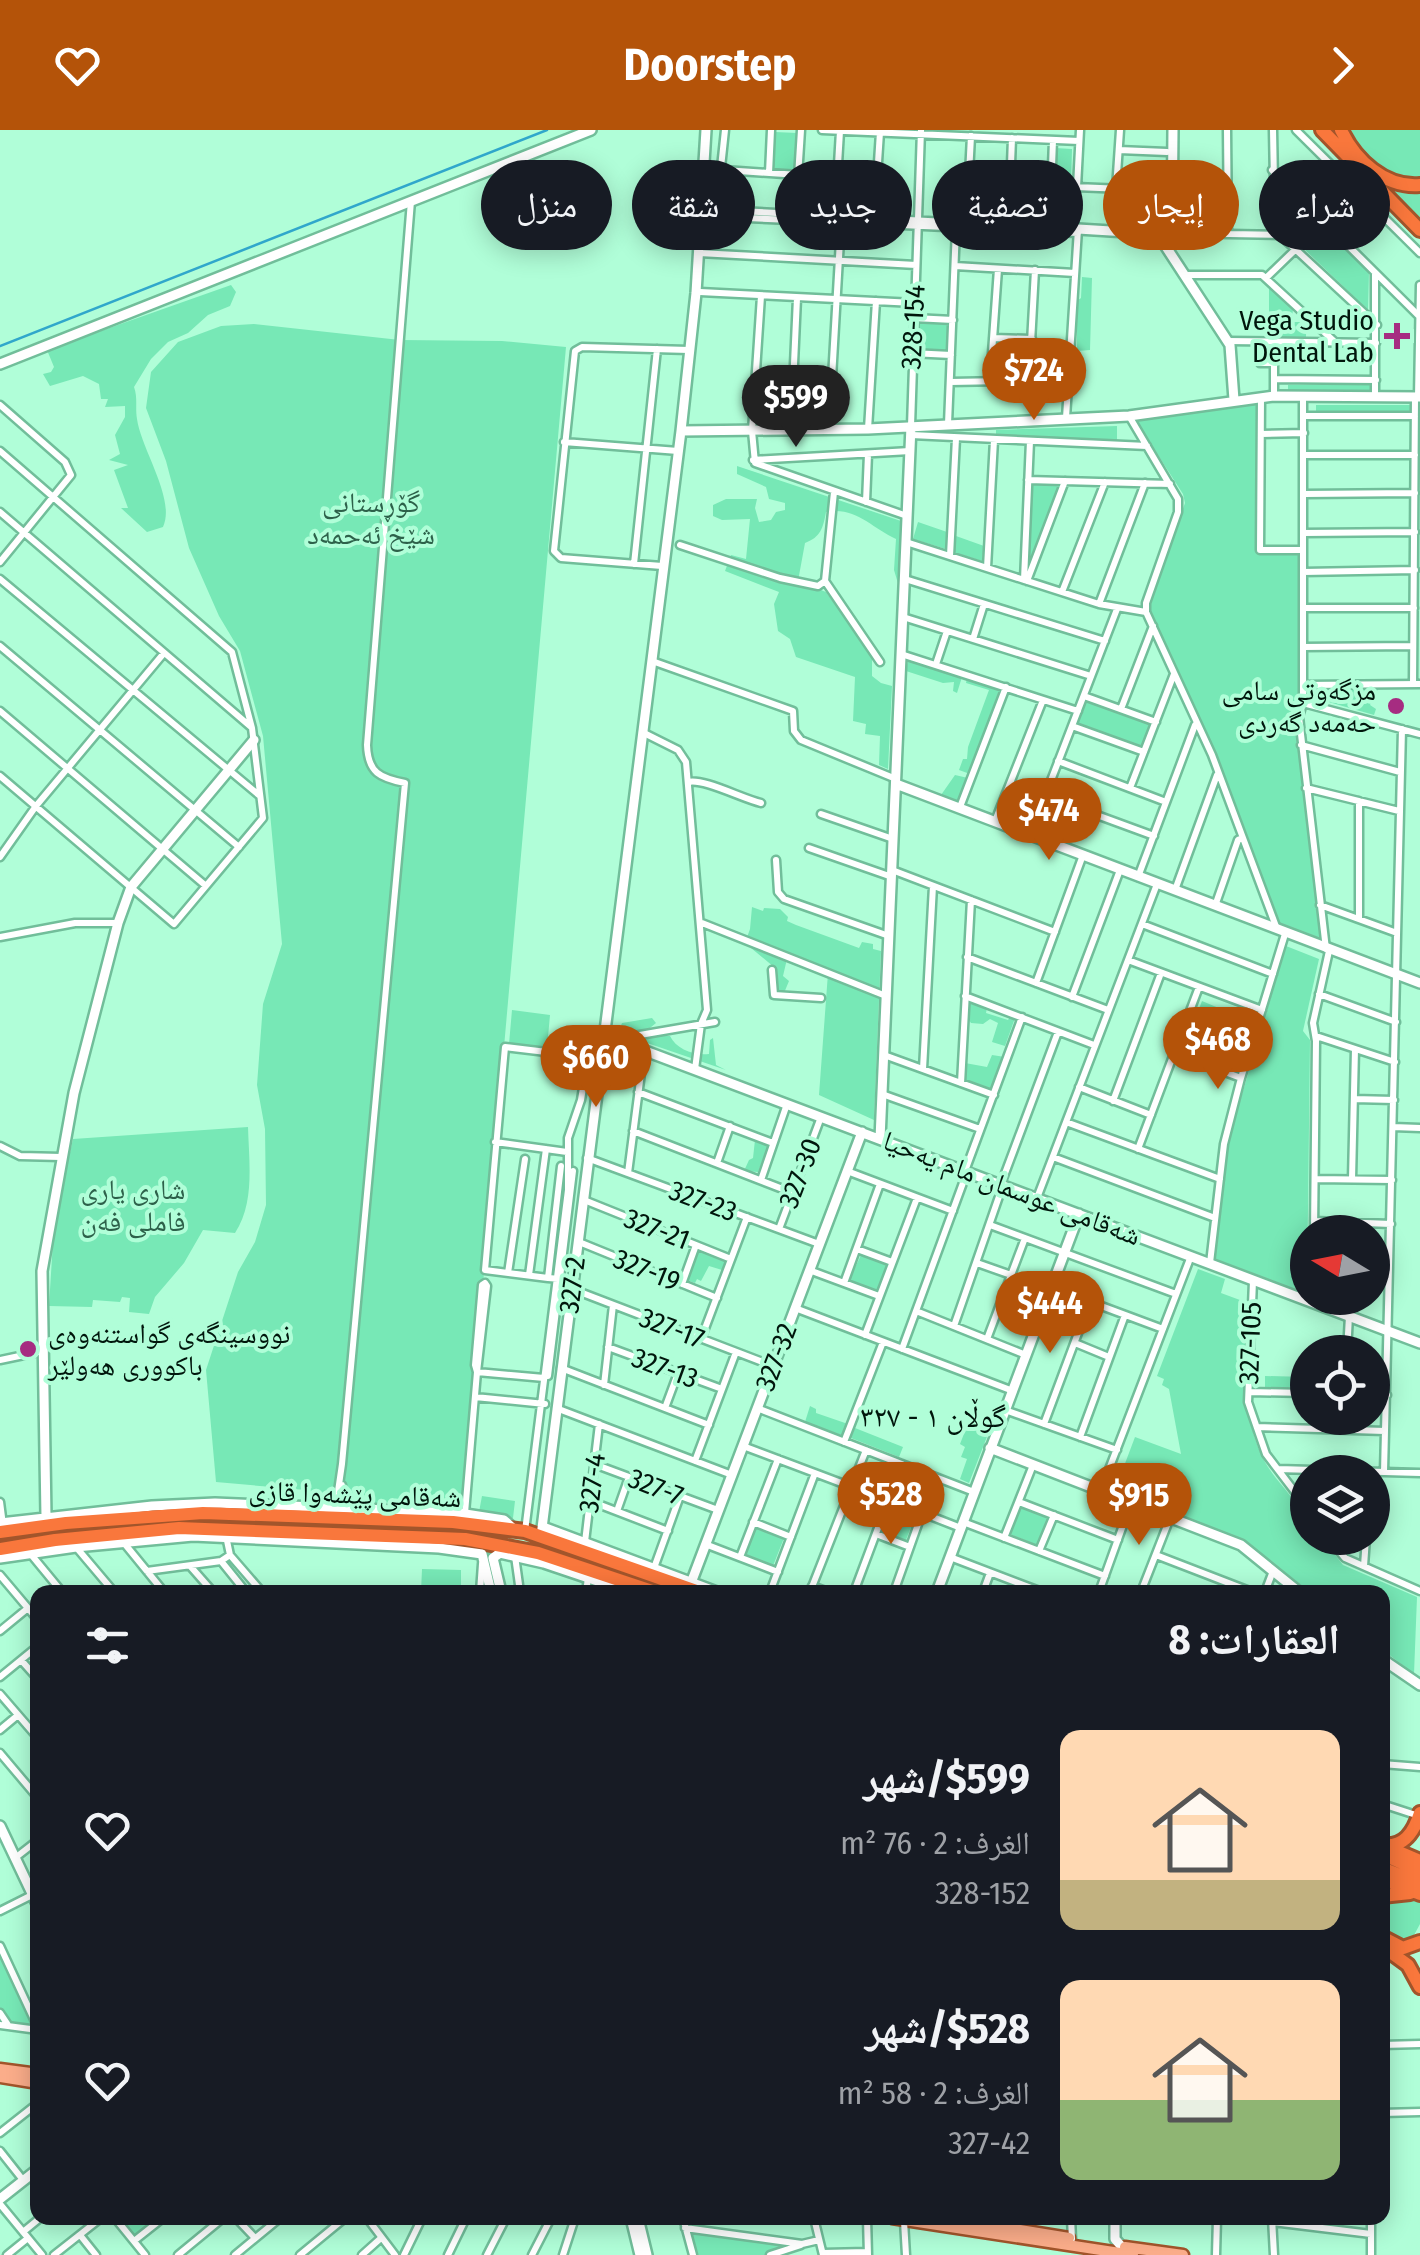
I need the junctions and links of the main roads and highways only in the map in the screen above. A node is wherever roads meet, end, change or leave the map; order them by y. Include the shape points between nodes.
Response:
1 (1322, 130) edge
2 (1341, 130) edge
3 (1420, 186) edge
4 (1420, 230) edge
5 (328, 1512) junction
6 (372, 1518) junction
7 (227, 1521) junction
8 (2, 1528) edge
9 (294, 1532) junction
10 (346, 1534) junction
11 (426, 1536) junction
12 (0, 1548) edge
13 (439, 1548) road end
14 (616, 1585) edge
15 (687, 1585) edge
16 (1420, 1815) edge
17 (1390, 1846) edge
18 (1390, 1848) edge
19 (1390, 1860) edge
20 (1420, 1861) edge
21 (1390, 1871) edge
22 (1390, 1880) edge
23 (1419, 1882) edge
24 (1390, 1893) edge
25 (1390, 1941) edge
26 (1420, 1942) edge
27 (1390, 1952) edge
28 (1420, 1987) edge
29 (0, 2068) edge
30 (30, 2073) edge
31 (0, 2076) edge
32 (30, 2082) edge
33 (972, 2225) edge
34 (975, 2225) edge
35 (1120, 2250) edge
36 (1184, 2255) edge

1 - 4 highway
2 - 3 highway via 1376,172
5 - 6 highway, شەقامی پێشەوا قازی
5 - 7 highway, شەقامی پێشەوا قازی
5 - 9 highway via 326,1527
6 - 10 highway via 345,1523
6 - 15 highway, شەقامی پێشەوا قازی via 404,1514 530,1531
7 - 8 highway, شەقامی پێشەوا قازی via 203,1508
7 - 9 highway, شەقامی پێشەوا قازی
7 - 12 highway, شەقامی پێشەوا قازی
9 - 10 highway, شەقامی پێشەوا قازی
10 - 11 highway, شەقامی پێشەوا قازی
11 - 13 highway
11 - 14 highway, شەقامی پێشەوا قازی via 466,1538
16 - 17 highway via 1414,1831
18 - 20 highway
19 - 23 highway
21 - 23 highway
22 - 23 highway
23 - 24 highway
25 - 26 highway via 1403,1948
27 - 28 highway via 1408,1965
29 - 30 main road
31 - 32 main road
33 - 35 main road
34 - 35 main road
35 - 36 main road

